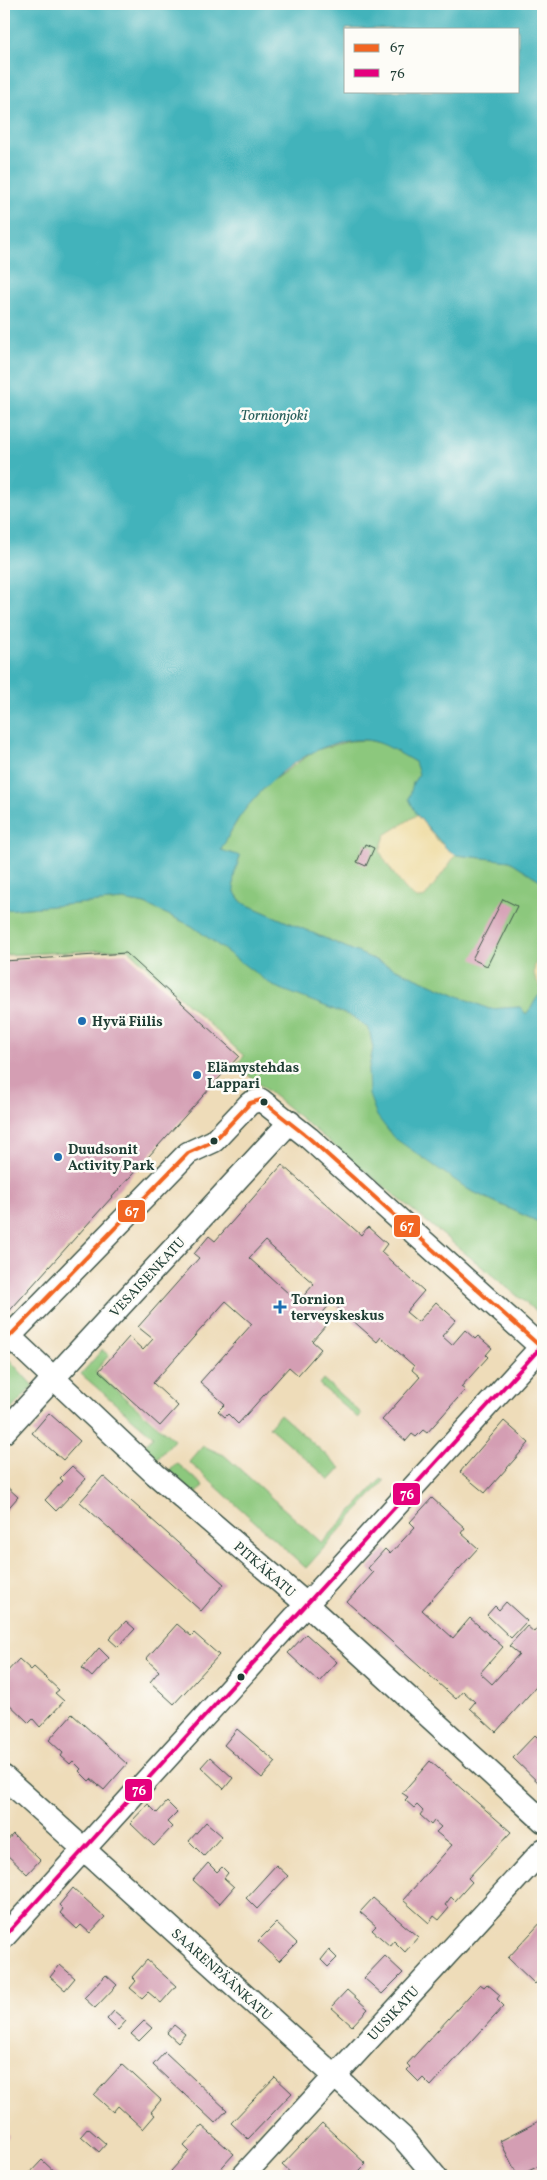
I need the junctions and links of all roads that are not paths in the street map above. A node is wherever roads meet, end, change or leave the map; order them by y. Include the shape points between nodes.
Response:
1 (290, 1122) junction
2 (6, 1339) edge
3 (542, 1348) edge
4 (53, 1380) junction
5 (4, 1432) edge
6 (306, 1604) junction
7 (4, 1777) edge
8 (543, 1821) edge
9 (85, 1849) junction
10 (543, 1850) edge
11 (4, 1937) edge
12 (335, 2076) junction
13 (243, 2176) edge
14 (435, 2176) edge

1 - 2 street via 261,1100 250,1103 214,1141 188,1153
1 - 3 street
1 - 4 street, VESAISENKATU
2 - 4 street, PITKÄKATU
3 - 6 street
4 - 5 street, VESAISENKATU
4 - 6 street, PITKÄKATU via 155,1474
6 - 8 street, PITKÄKATU
6 - 9 street
7 - 9 street, SAARENPÄÄNKATU
9 - 11 street
9 - 12 street, SAARENPÄÄNKATU
10 - 12 street, UUSIKATU
12 - 13 street, UUSIKATU
12 - 14 street, SAARENPÄÄNKATU via 402,2138

